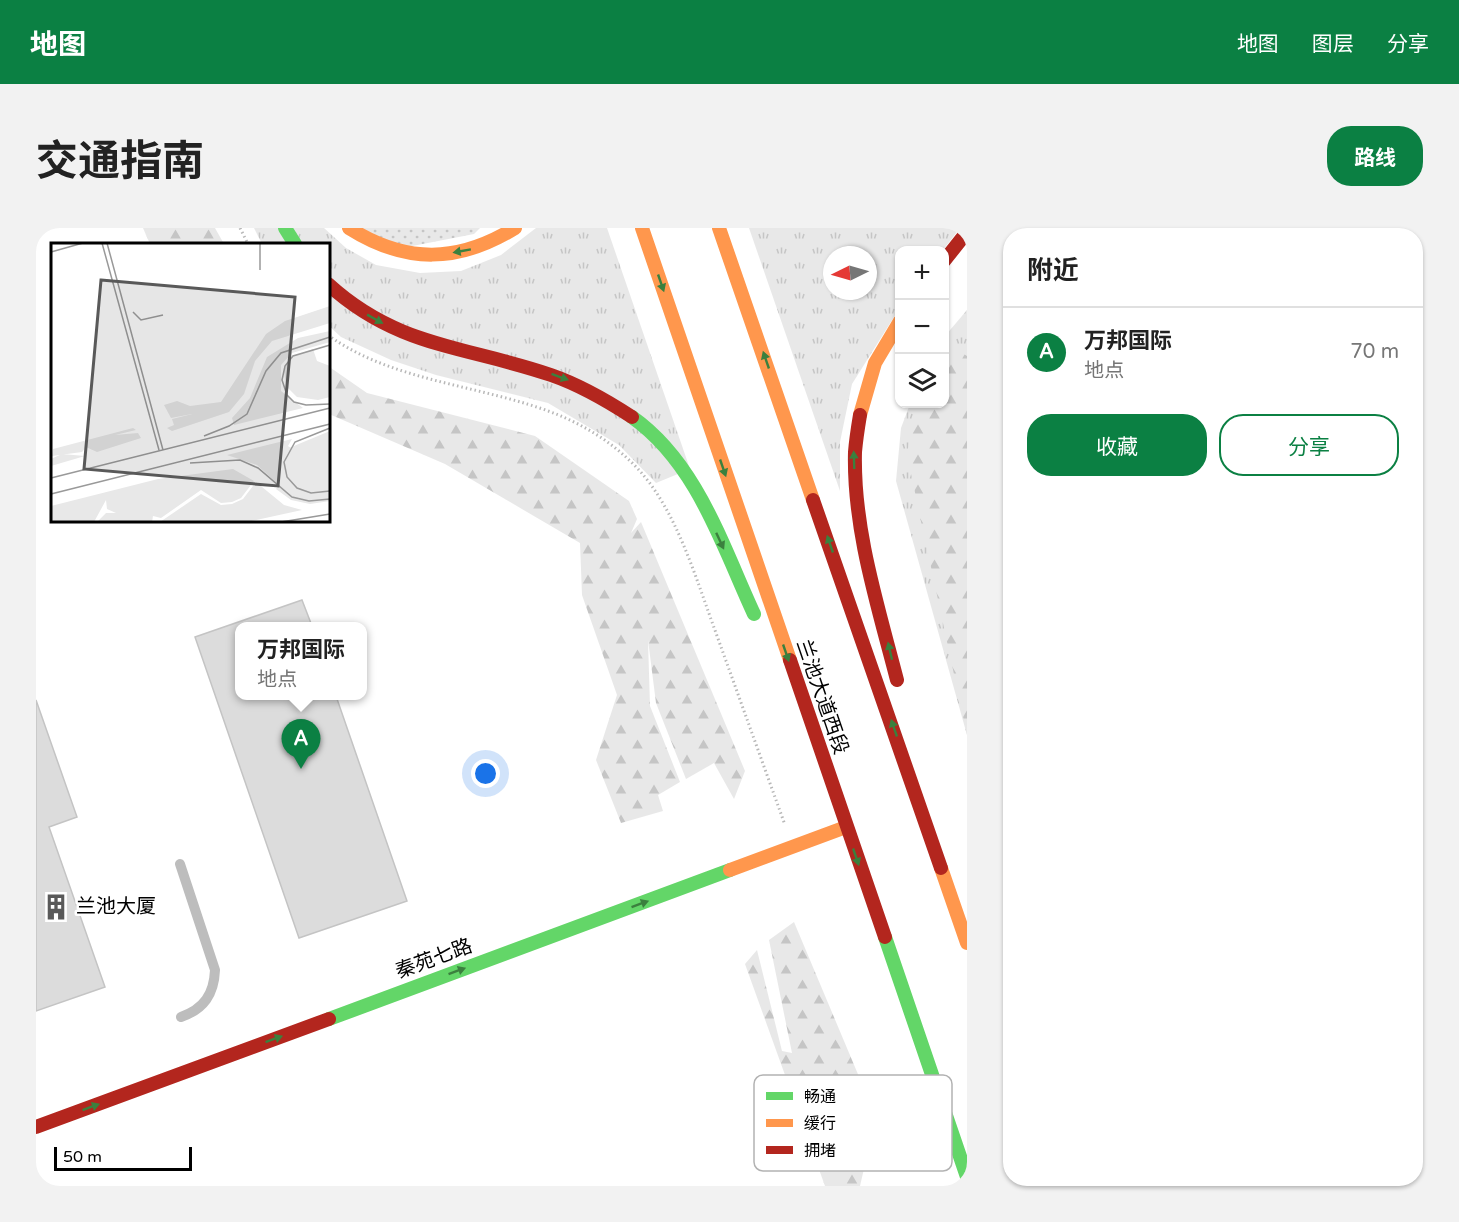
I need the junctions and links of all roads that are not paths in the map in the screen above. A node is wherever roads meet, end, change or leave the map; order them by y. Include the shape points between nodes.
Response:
1 (285, 228) edge
2 (349, 228) edge
3 (515, 228) edge
4 (642, 228) edge
5 (719, 228) edge
6 (967, 232) edge
7 (294, 243) edge
8 (949, 256) edge
9 (330, 286) edge
10 (895, 327) edge
11 (758, 622) dead end
12 (777, 665) dead end
13 (901, 697) dead end
14 (912, 743) dead end
15 (827, 773) junction
16 (846, 827) junction
17 (180, 864) dead end
18 (943, 871) junction
19 (967, 943) edge
20 (181, 1017) dead end
21 (932, 1075) edge
22 (36, 1127) edge
23 (952, 1134) edge
24 (967, 1177) edge

1 - 7 main road
3 -> 2 main road via 475,249 422,255 376,245
4 -> 15 main road, 兰池大道西段
18 -> 5 main road
6 - 8 main road
9 -> 11 main road via 373,319 410,336 541,370 602,396 628,412 674,457 698,493
13 -> 10 main road via 859,522 854,447 870,373
12 - 15 main road
14 - 18 main road
15 - 16 main road, 兰池大道西段 via 835,810
16 -> 21 main road, 兰池大道西段
22 -> 16 main road, 秦苑七路
17 - 20 lane via 214,970 214,983 203,1005
18 - 19 main road
23 -> 24 main road, 兰池大道西段

